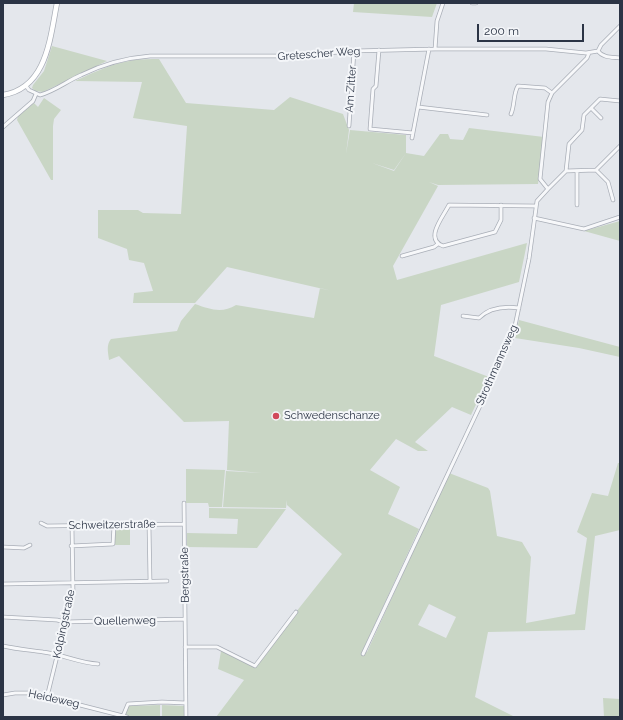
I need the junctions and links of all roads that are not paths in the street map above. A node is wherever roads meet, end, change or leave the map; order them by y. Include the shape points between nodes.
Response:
1 (57, 3) edge
2 (443, 3) edge
3 (472, 3) edge
4 (476, 3) edge
5 (620, 26) edge
6 (429, 49) junction
7 (435, 49) junction
8 (379, 50) junction
9 (354, 51) junction
10 (598, 51) junction
11 (589, 53) junction
12 (620, 58) edge
13 (26, 86) junction
14 (552, 93) junction
15 (36, 94) junction
16 (3, 95) edge
17 (620, 101) edge
18 (418, 107) junction
19 (591, 108) junction
20 (511, 114) dead end
21 (487, 115) dead end
22 (601, 118) dead end
23 (349, 126) dead end
24 (3, 127) edge
25 (413, 133) junction
26 (412, 138) dead end
27 (620, 146) edge
28 (596, 170) junction
29 (566, 171) junction
30 (577, 171) junction
31 (548, 189) junction
32 (613, 200) dead end
33 (577, 205) dead end
34 (501, 206) junction
35 (536, 206) junction
36 (620, 217) edge
37 (534, 218) junction
38 (438, 244) junction
39 (402, 256) dead end
40 (519, 308) junction
41 (462, 316) dead end
42 (184, 503) dead end
43 (41, 523) dead end
44 (184, 524) junction
45 (114, 525) junction
46 (149, 525) junction
47 (72, 526) junction
48 (30, 545) dead end
49 (71, 546) junction
50 (3, 547) edge
51 (150, 581) junction
52 (167, 581) dead end
53 (72, 583) junction
54 (3, 584) edge
55 (296, 612) dead end
56 (3, 617) edge
57 (185, 619) junction
58 (65, 622) junction
59 (3, 646) edge
60 (186, 647) junction
61 (363, 654) dead end
62 (57, 655) junction
63 (98, 664) dead end
64 (3, 695) edge
65 (47, 697) junction
66 (186, 703) junction
67 (125, 717) edge
68 (186, 717) edge

1 - 13 street via 44,61 41,69
2 - 7 street via 437,21
3 - 4 street
5 - 10 street
6 - 7 street, Gretescher Weg
6 - 8 street, Gretescher Weg
6 - 18 street
7 - 11 street, Gretescher Weg via 546,49
8 - 9 street, Gretescher Weg
8 - 25 street via 370,129
9 - 15 street, Gretescher Weg via 284,56 128,58 96,68 45,94
9 - 23 street, Am Zitter
10 - 11 street, Gretescher Weg
10 - 12 street via 600,55
11 - 14 street
13 - 15 street
13 - 16 street
14 - 20 street via 545,88 518,86
14 - 31 street via 548,102 540,179
15 - 24 street via 33,101
17 - 19 street via 600,99
18 - 21 street
18 - 25 street
19 - 22 street
19 - 29 street via 584,115 582,130 569,144
25 - 26 street
27 - 28 street
28 - 30 street
28 - 32 street via 608,182
29 - 30 street
29 - 31 street, Strothmannsweg
30 - 33 street
31 - 35 street, Strothmannsweg via 537,200
34 - 35 street
34 - 38 street via 501,220 495,232 443,246
34 - 38 street via 449,205 434,233 434,240
35 - 37 street, Strothmannsweg
36 - 37 street via 584,229
37 - 40 street, Strothmannsweg
38 - 39 street
40 - 41 street via 504,306 479,318
40 - 61 street, Strothmannsweg via 511,340
42 - 44 street, Bergstraße
43 - 47 street, Schweitzerstraße via 47,526
44 - 46 street, Schweitzerstraße
44 - 57 street, Bergstraße
45 - 46 street, Schweitzerstraße
45 - 47 street, Schweitzerstraße
45 - 49 street via 113,544
46 - 51 street
47 - 49 street, Kolpingstraße
48 - 50 street via 24,548
49 - 53 street, Kolpingstraße
51 - 52 street
51 - 53 street
53 - 54 street
53 - 58 street, Kolpingstraße via 73,591
55 - 60 street via 255,666 217,647
56 - 58 street, Quellenweg
57 - 58 street, Quellenweg
57 - 60 street, Bergstraße
58 - 62 street, Kolpingstraße
59 - 62 street
60 - 66 street, Bergstraße
62 - 63 street
62 - 65 street, Kolpingstraße
64 - 65 street, Heideweg via 25,693
65 - 67 street, Heideweg
66 - 67 street via 128,704
66 - 68 street, Bergstraße

